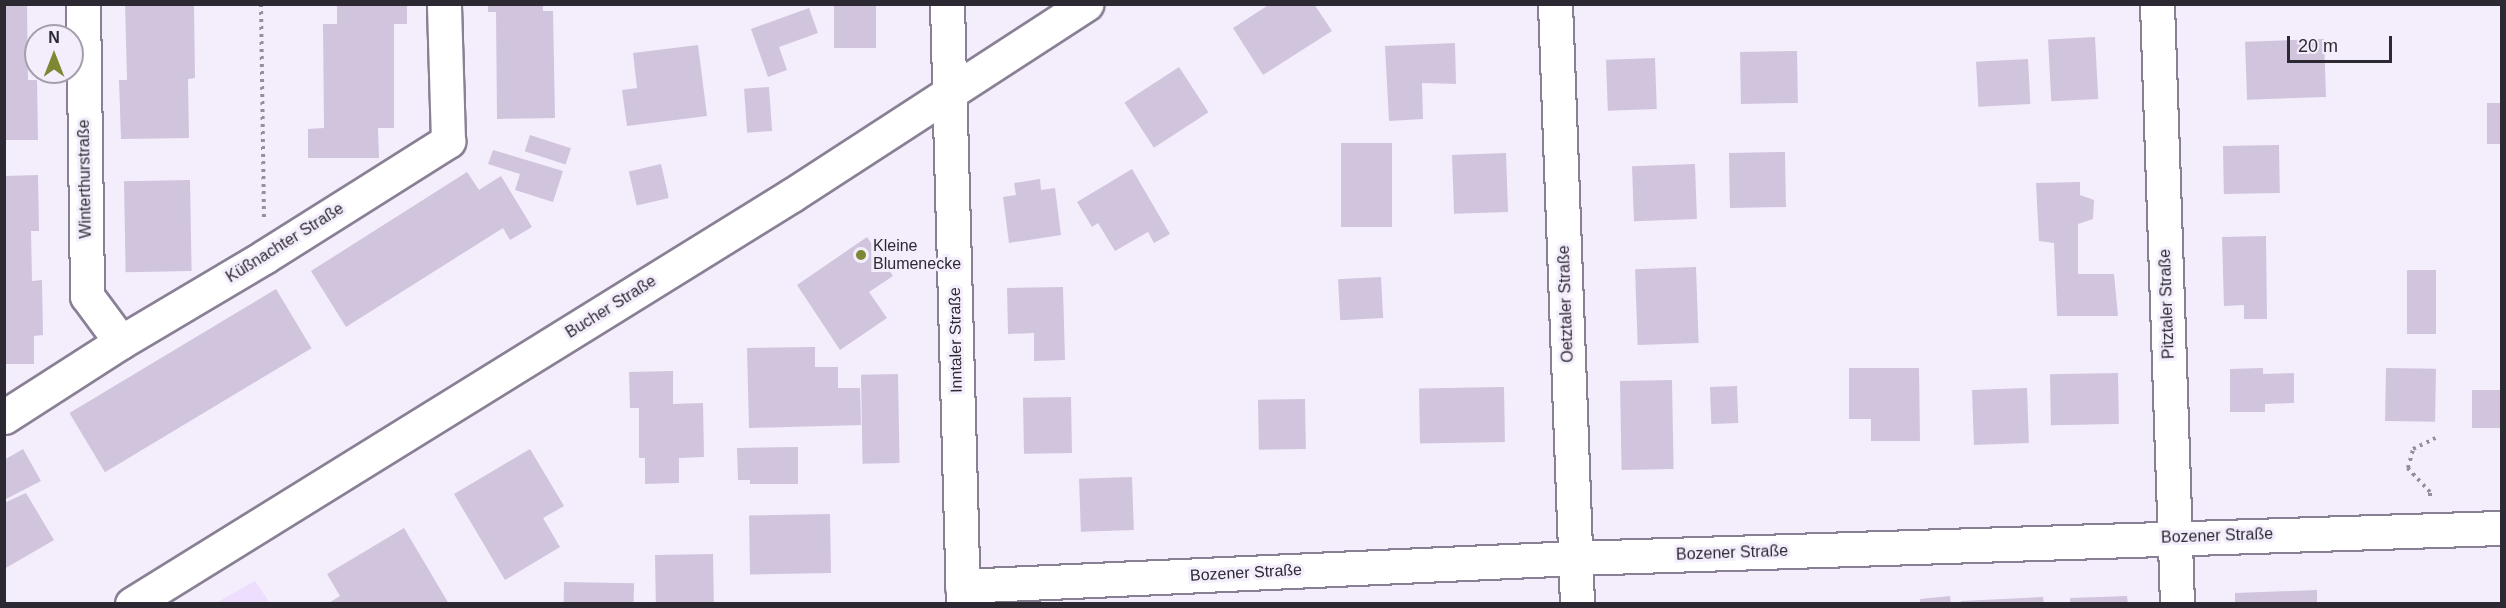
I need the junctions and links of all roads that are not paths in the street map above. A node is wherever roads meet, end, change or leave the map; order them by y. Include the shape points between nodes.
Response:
1 (83, 4) edge
2 (444, 4) edge
3 (947, 4) edge
4 (1086, 4) edge
5 (1555, 4) edge
6 (2157, 4) edge
7 (950, 93) junction
8 (121, 342) junction
9 (4, 417) edge
10 (2502, 528) edge
11 (2173, 537) junction
12 (1576, 558) junction
13 (963, 595) edge
14 (132, 603) edge
15 (1577, 603) edge
16 (2177, 603) edge

1 - 8 street, Winterthurstraße via 87,297
2 - 8 street, Küßnachter Straße via 448,141
3 - 7 street, Inntaler Straße
4 - 7 street, Bucher Straße
5 - 12 street, Oetztaler Straße
6 - 11 street, Pitztaler Straße
7 - 13 street, Inntaler Straße
7 - 14 street, Bucher Straße via 579,328
8 - 9 street, Küßnachter Straße
10 - 11 street, Bozener Straße
11 - 12 street, Bozener Straße
11 - 16 street, Pitztaler Straße
12 - 13 street, Bozener Straße
12 - 15 street, Oetztaler Straße

